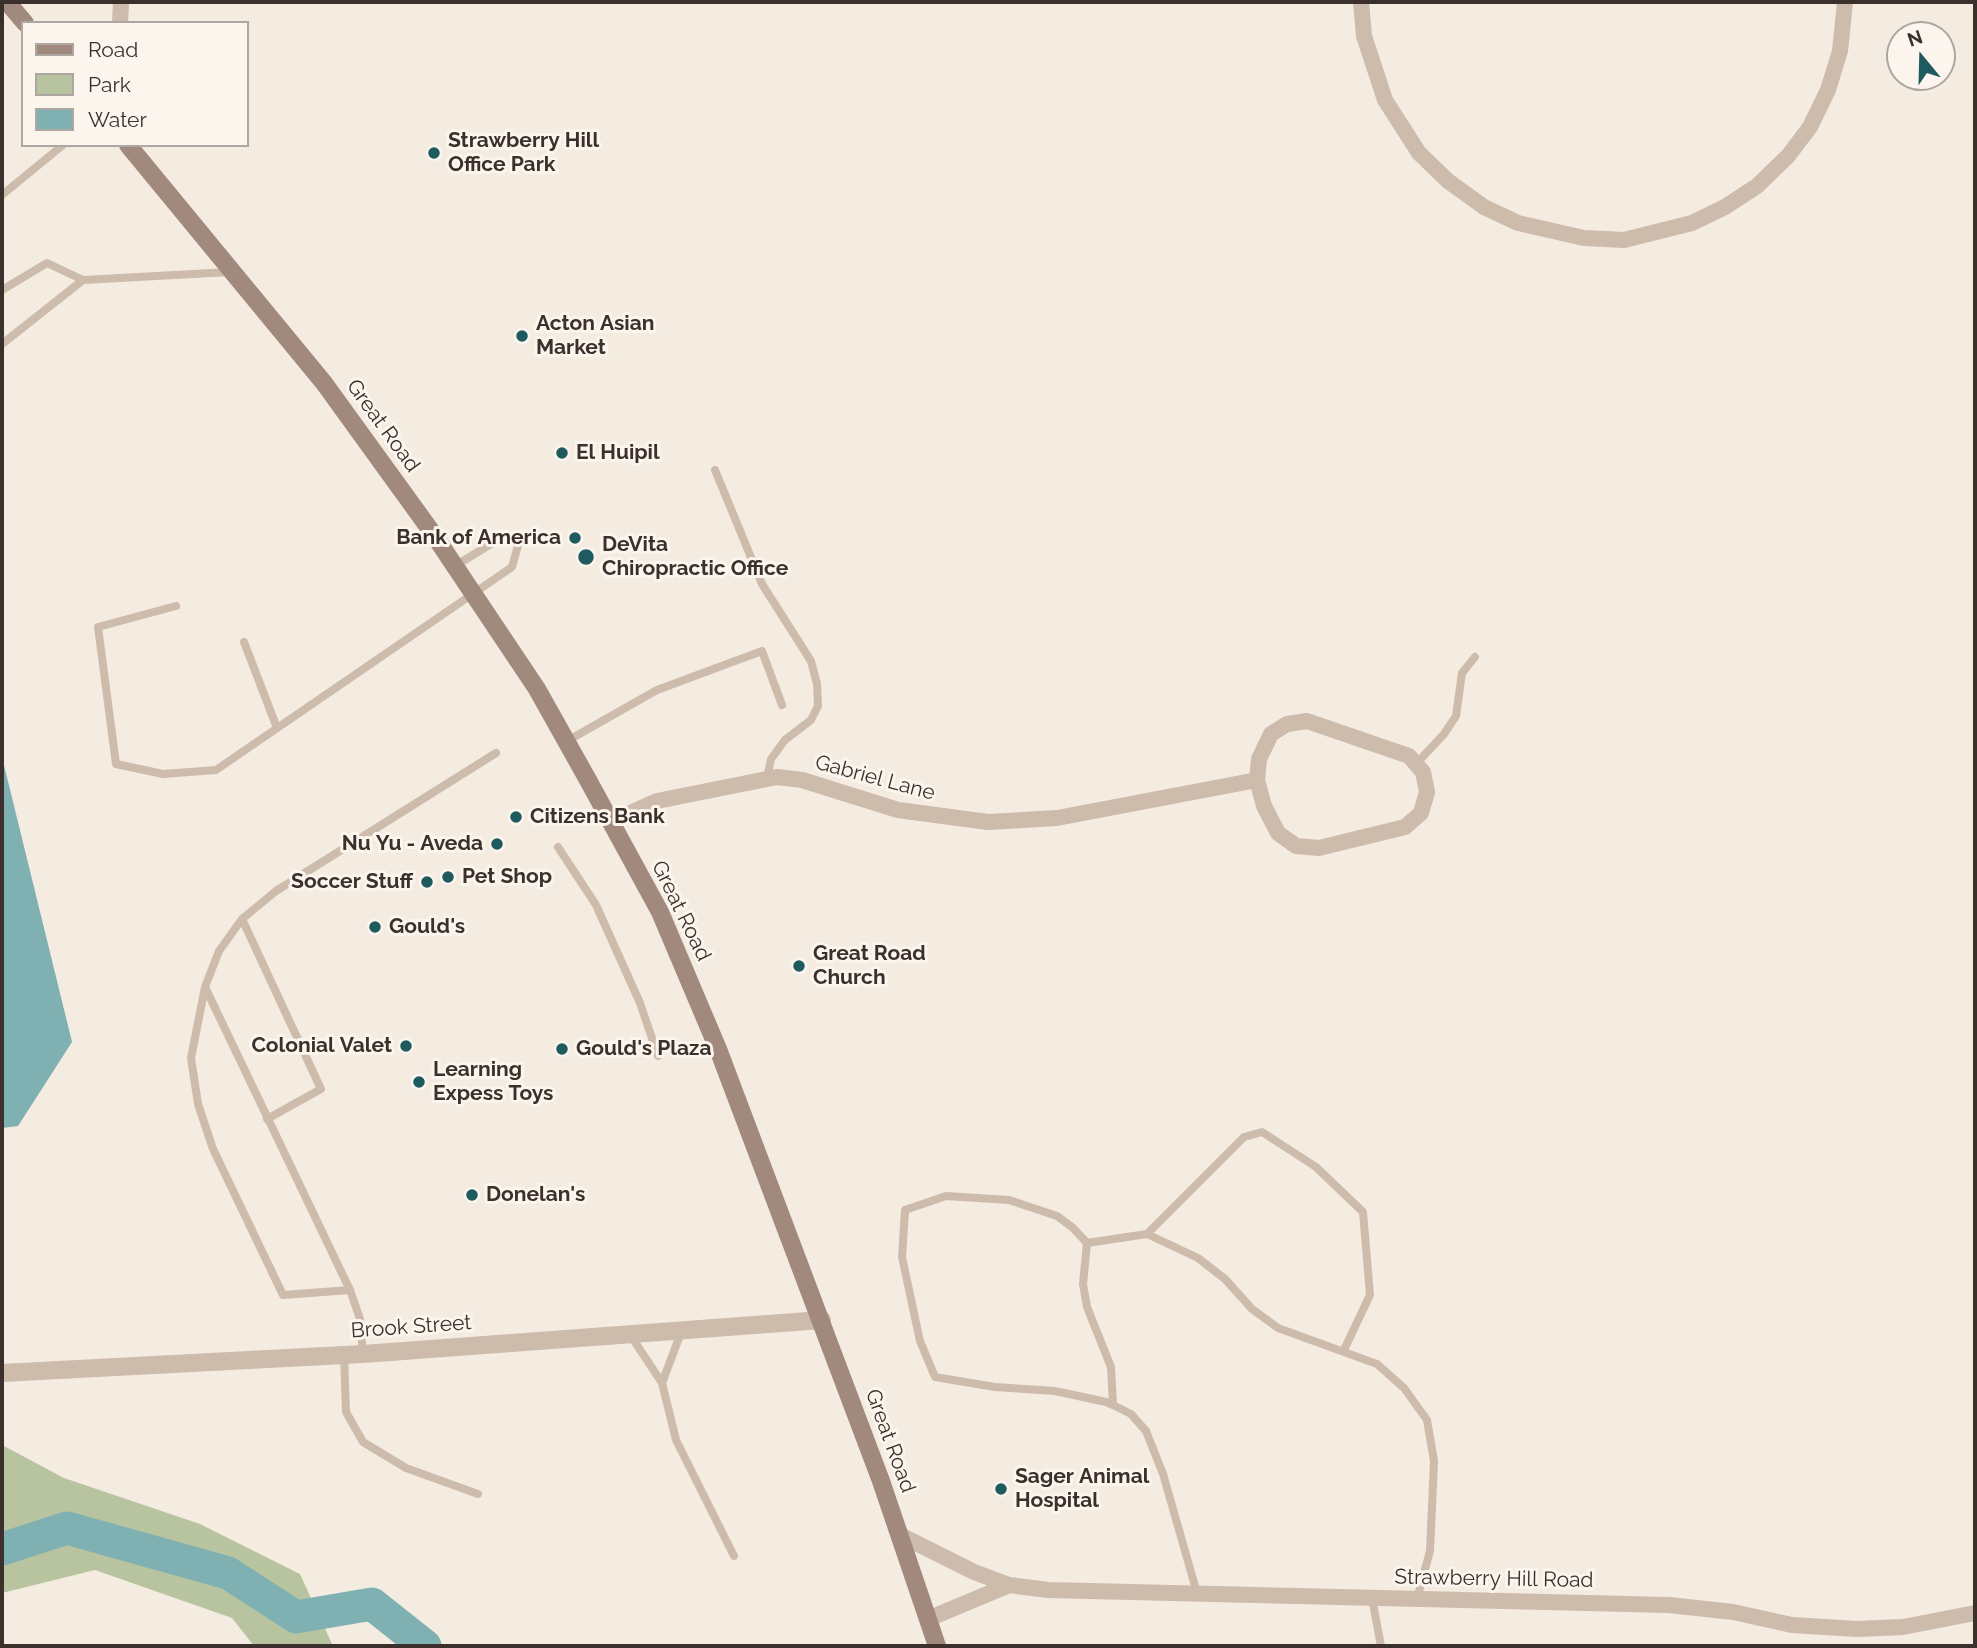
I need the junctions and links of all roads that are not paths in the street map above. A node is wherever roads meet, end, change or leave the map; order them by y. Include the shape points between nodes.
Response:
1 (8, 2) edge
2 (1361, 2) edge
3 (1845, 2) edge
4 (23, 21) edge
5 (61, 147) edge
6 (130, 147) edge
7 (143, 147) edge
8 (149, 170) junction
9 (2, 195) edge
10 (233, 272) junction
11 (83, 281) junction
12 (2, 290) edge
13 (2, 344) edge
14 (715, 470) dead end
15 (455, 566) junction
16 (474, 595) junction
17 (176, 606) dead end
18 (244, 642) dead end
19 (1475, 657) dead end
20 (782, 705) dead end
21 (277, 728) junction
22 (567, 741) junction
23 (496, 753) dead end
24 (1417, 763) junction
25 (767, 778) junction
26 (1257, 780) junction
27 (610, 822) junction
28 (558, 847) dead end
29 (242, 919) junction
30 (205, 987) junction
31 (658, 1056) dead end
32 (267, 1119) junction
33 (1147, 1234) junction
34 (1087, 1243) junction
35 (351, 1290) junction
36 (822, 1320) junction
37 (682, 1330) junction
38 (631, 1335) junction
39 (1344, 1350) junction
40 (344, 1354) junction
41 (363, 1354) junction
42 (2, 1373) edge
43 (662, 1383) junction
44 (1113, 1405) junction
45 (478, 1494) dead end
46 (900, 1535) junction
47 (734, 1556) dead end
48 (1009, 1585) junction
49 (1197, 1593) junction
50 (1372, 1598) junction
51 (1417, 1599) junction
52 (1975, 1614) edge
53 (928, 1619) junction
54 (937, 1646) edge
55 (1381, 1646) edge

1 - 4 main road
2 - 3 street via 1364,36 1385,100 1419,153 1448,181 1484,207 1518,223 1584,238 1624,240 1692,223 1725,207 1757,186 1788,156 1810,127 1828,90 1840,51
5 - 9 lane
6 - 8 main road, Great Road
7 - 8 main road
8 - 10 main road, Great Road
10 - 11 lane
10 - 15 main road, Great Road via 324,383
11 - 12 lane via 47,263
11 - 13 lane
14 - 25 lane via 762,584 811,661 817,684 818,706 811,720 785,740 771,759
15 - 16 main road, Great Road
15 - 16 lane via 494,542 519,542 512,567
16 - 21 lane
16 - 22 main road, Great Road
17 - 21 lane via 98,627 116,764 163,774 216,770
18 - 21 lane
19 - 24 lane via 1462,673 1456,716
20 - 22 lane via 762,651 657,690
22 - 27 main road, Great Road
23 - 29 lane via 276,891
24 - 26 street via 1399,751 1317,723 1297,721 1268,738 1257,764
24 - 26 street via 1427,792 1424,808 1414,821 1401,830 1319,848 1296,846 1278,833
25 - 26 street, Gabriel Lane via 802,780 935,817 1013,822
25 - 27 street, Gabriel Lane via 657,801
27 - 36 main road, Great Road via 660,912 719,1049
28 - 31 lane via 596,905
29 - 30 lane via 219,951
29 - 32 lane via 321,1089
30 - 32 lane
30 - 35 lane via 191,1058 198,1104 213,1149 274,1277 283,1295
32 - 35 lane
33 - 34 lane
33 - 39 lane via 1198,1258 1278,1328
33 - 39 lane via 1244,1137 1262,1132 1316,1167 1363,1212 1370,1295
34 - 44 lane via 1083,1284 1087,1307 1111,1367
34 - 44 lane via 1057,1216 1039,1208 1009,1200 946,1196 905,1210 902,1257 920,1341 935,1377 995,1388 1055,1391
35 - 41 lane via 360,1319
36 - 37 street, Brook Street
36 - 46 main road, Great Road
37 - 38 street, Brook Street
37 - 43 lane
38 - 41 street, Brook Street
38 - 43 lane
39 - 51 lane via 1377,1364 1404,1388 1427,1420 1434,1461 1434,1509 1430,1551
40 - 41 street, Brook Street
40 - 42 street, Brook Street
40 - 45 lane via 346,1412 363,1442 406,1468
43 - 47 lane via 676,1440
44 - 49 lane via 1131,1414 1146,1431
46 - 48 street, Strawberry Hill Road
46 - 53 main road, Great Road
48 - 49 street, Strawberry Hill Road
48 - 53 street
49 - 50 street, Strawberry Hill Road
50 - 51 street, Strawberry Hill Road
50 - 55 lane
51 - 52 street, Strawberry Hill Road via 1670,1605 1792,1625 1857,1629 1903,1627
53 - 54 main road, Great Road

